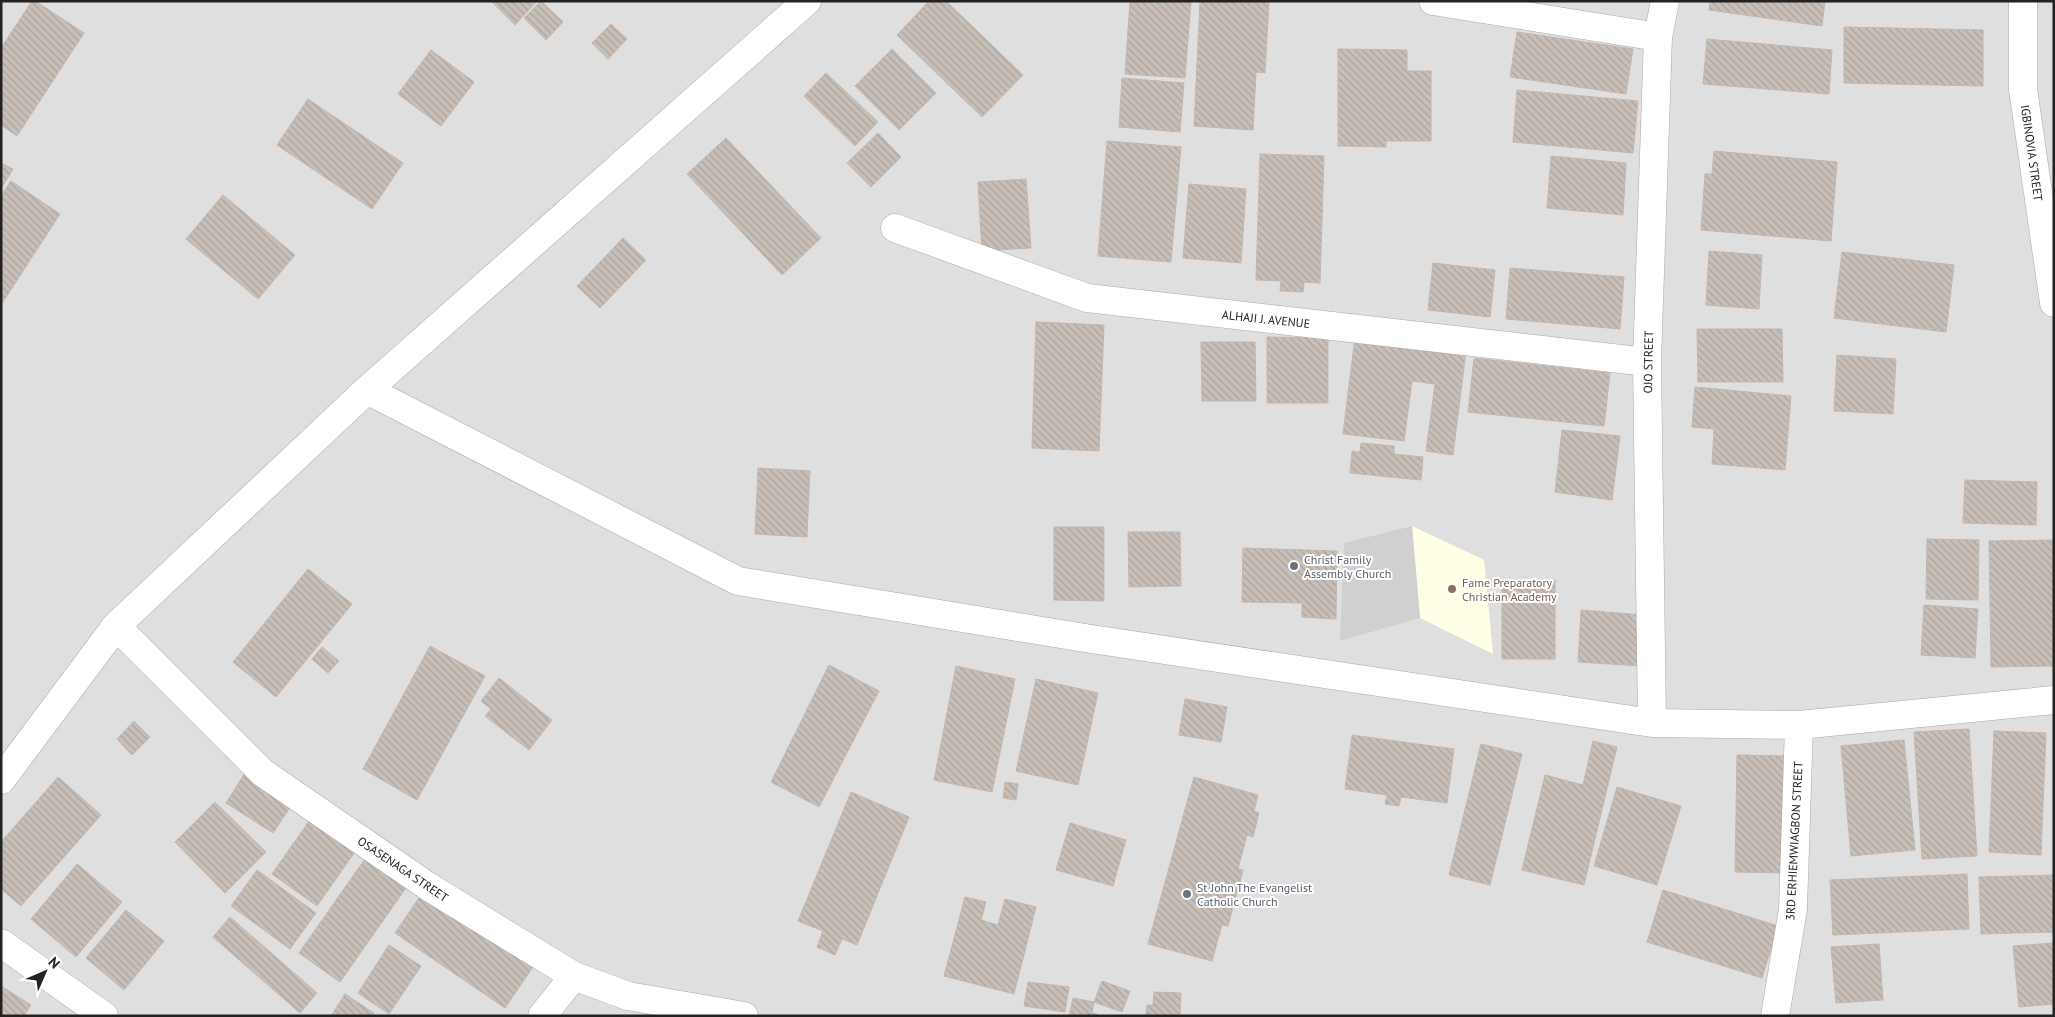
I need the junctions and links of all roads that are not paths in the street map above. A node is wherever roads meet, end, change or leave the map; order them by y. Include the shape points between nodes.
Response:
1 (807, 1) edge
2 (1433, 1) edge
3 (1665, 1) edge
4 (2023, 1) edge
5 (1658, 37) junction
6 (895, 228) dead end
7 (2054, 303) edge
8 (1647, 362) junction
9 (367, 390) junction
10 (116, 626) junction
11 (2054, 700) edge
12 (1652, 723) junction
13 (1799, 724) junction
14 (1, 780) edge
15 (1, 943) edge
16 (574, 976) junction
17 (733, 1015) edge
18 (104, 1016) edge
19 (542, 1016) edge
20 (1775, 1016) edge

1 - 9 street
2 - 5 street
3 - 5 street, OJO STREET
4 - 7 street, IGBINOVIA STREET via 2022,89
5 - 8 street, OJO STREET
6 - 8 street, ALHAJI J. AVENUE via 1087,298
8 - 12 street, OJO STREET
9 - 10 street
9 - 12 street via 738,581 1085,638
10 - 14 street
10 - 16 street, OSASENAGA STREET via 263,773 429,887
11 - 13 street
12 - 13 street
13 - 20 street, 3RD ERHIEMWIAGBON STREET via 1793,909
15 - 18 street
16 - 17 street, OSASENAGA STREET via 628,996
16 - 19 street

